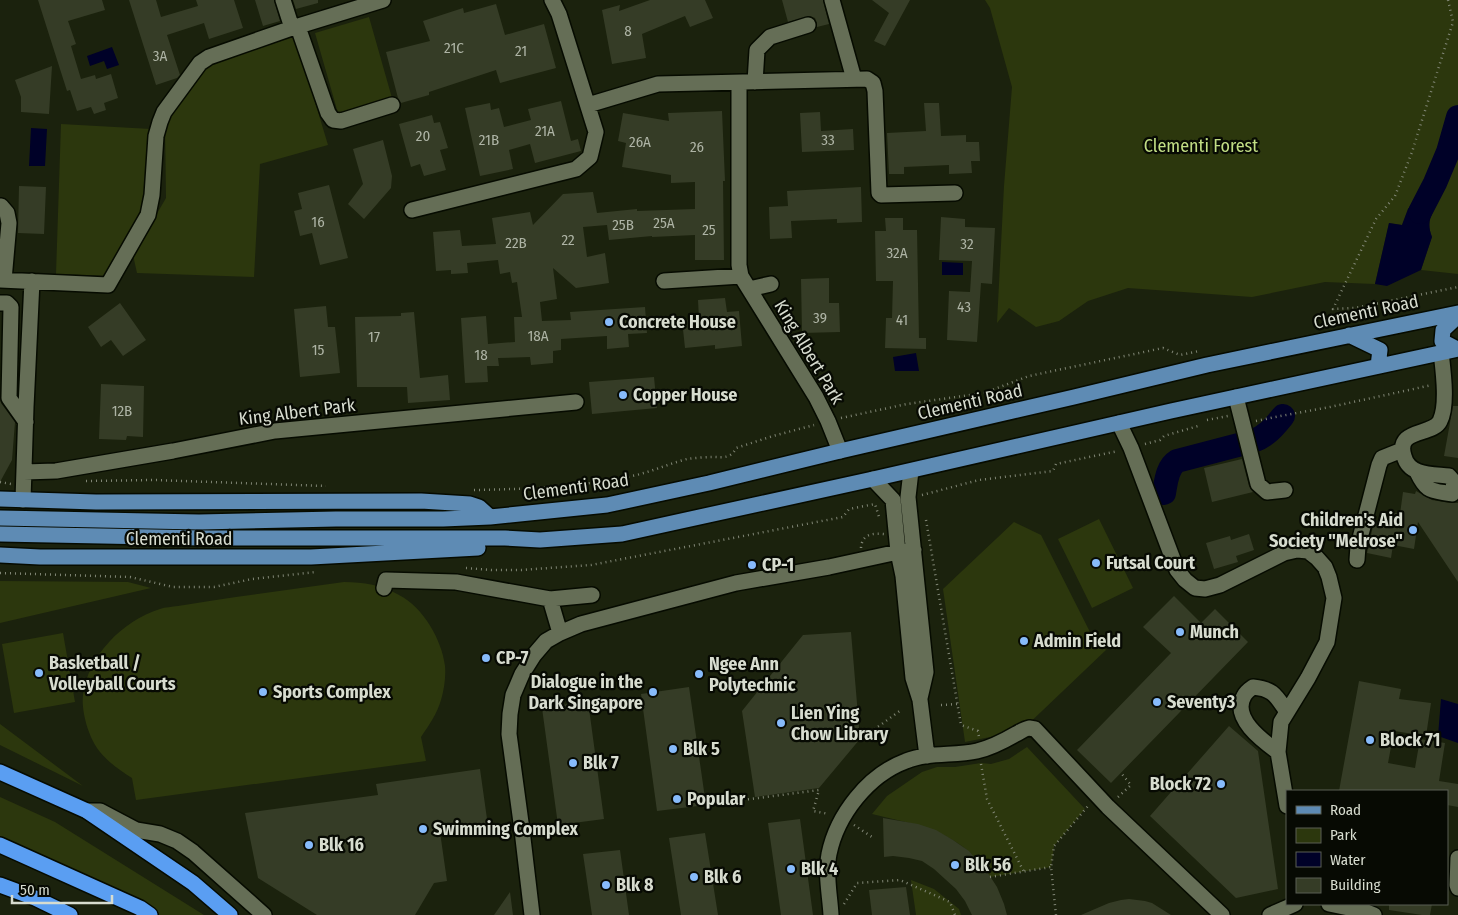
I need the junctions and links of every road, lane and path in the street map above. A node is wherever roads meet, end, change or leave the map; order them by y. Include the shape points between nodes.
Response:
1 (284, 0) edge
2 (382, 0) edge
3 (552, 0) edge
4 (832, 0) edge
5 (1448, 0) edge
6 (808, 25) dead end
7 (295, 27) junction
8 (854, 79) junction
9 (755, 82) junction
10 (739, 83) junction
11 (392, 105) dead end
12 (588, 105) junction
13 (956, 193) dead end
14 (1, 206) edge
15 (412, 210) dead end
16 (2, 280) edge
17 (32, 281) junction
18 (664, 281) dead end
19 (745, 282) junction
20 (771, 284) dead end
21 (1458, 287) edge
22 (0, 302) edge
23 (1458, 314) edge
24 (1348, 335) junction
25 (1458, 349) edge
26 (1199, 351) dead end
27 (1442, 352) junction
28 (1378, 366) junction
29 (1444, 383) junction
30 (1236, 397) junction
31 (576, 402) dead end
32 (1207, 420) dead end
33 (828, 421) junction
34 (26, 422) junction
35 (1119, 423) junction
36 (1243, 425) junction
37 (1198, 426) dead end
38 (1131, 448) junction
39 (1402, 450) junction
40 (840, 451) junction
41 (910, 471) junction
42 (1417, 472) dead end
43 (24, 478) junction
44 (874, 479) junction
45 (0, 482) edge
46 (78, 482) dead end
47 (333, 486) dead end
48 (471, 490) dead end
49 (1285, 490) dead end
50 (0, 499) edge
51 (24, 500) junction
52 (875, 504) dead end
53 (923, 504) dead end
54 (924, 512) dead end
55 (490, 517) junction
56 (0, 518) edge
57 (0, 534) edge
58 (505, 538) junction
59 (914, 550) junction
60 (898, 552) junction
61 (0, 555) edge
62 (1357, 560) dead end
63 (463, 568) dead end
64 (316, 572) dead end
65 (0, 573) edge
66 (384, 588) dead end
67 (592, 594) dead end
68 (550, 599) junction
69 (560, 633) junction
70 (920, 700) junction
71 (958, 704) junction
72 (941, 705) dead end
73 (901, 710) dead end
74 (1287, 712) junction
75 (860, 731) dead end
76 (980, 743) dead end
77 (1278, 752) junction
78 (927, 756) junction
79 (981, 763) dead end
80 (0, 772) edge
81 (1121, 773) dead end
82 (819, 790) dead end
83 (1096, 795) junction
84 (743, 800) dead end
85 (1286, 800) edge
86 (1108, 807) junction
87 (87, 811) junction
88 (558, 825) dead end
89 (522, 830) junction
90 (0, 845) edge
91 (1458, 858) edge
92 (1051, 867) junction
93 (1024, 872) junction
94 (990, 876) dead end
95 (0, 885) edge
96 (1458, 888) edge
97 (1293, 905) edge
98 (1335, 905) edge
99 (837, 911) edge
100 (70, 915) edge
101 (150, 915) edge
102 (230, 915) edge
103 (264, 915) edge
104 (532, 915) edge
105 (955, 915) edge
106 (1056, 915) edge
107 (1222, 915) edge
108 (1270, 915) edge
109 (1374, 915) edge

1 - 7 street
2 - 7 street
3 - 12 street via 560,14
4 - 8 street
5 - 21 path via 1452,22 1412,152 1395,196 1376,218 1333,308 1354,308
6 - 9 street via 770,37 757,50
7 - 11 street via 333,120 341,121
7 - 17 street via 200,62 164,112 156,136 148,215 108,285
8 - 9 street
8 - 13 street via 867,79 873,83 875,91 879,193
9 - 10 street
10 - 12 street via 658,84
10 - 19 street, King Albert Park via 739,265
12 - 15 street via 596,132 590,157 576,169
14 - 16 street via 9,223
16 - 17 street
17 - 34 street
18 - 19 street
19 - 20 street
19 - 33 street, King Albert Park
22 - 34 street via 7,302 11,307 9,398
23 - 24 main road, Clementi Road
23 - 25 main road via 1443,330 1442,342
24 - 28 main road via 1380,350
24 - 40 main road, Clementi Road
25 - 27 main road, Clementi Road
26 - 33 path via 1180,355 1163,348 1029,376 984,393 907,404
27 - 28 main road, Clementi Road
27 - 29 street
28 - 30 main road, Clementi Road
29 - 36 path
29 - 39 street via 1439,424 1408,437
30 - 35 main road, Clementi Road
30 - 36 street
31 - 43 street, King Albert Park via 275,431
32 - 36 path via 1228,415 1236,426
33 - 40 street, King Albert Park
33 - 48 path via 736,448 730,456 687,459 635,476 526,489
34 - 43 street
35 - 38 street
35 - 41 main road, Clementi Road
36 - 49 street via 1258,484 1267,492
37 - 38 path
38 - 53 path via 1056,464 1053,470 978,480 921,494
38 - 74 street via 1178,570 1195,588 1220,585 1284,553 1297,550 1308,551 1324,567 1334,598 1327,642
39 - 42 street via 1408,465
39 - 62 street via 1382,458 1379,465
40 - 55 main road, Clementi Road via 607,504
41 - 44 main road, Clementi Road
41 - 59 street via 908,497
43 - 45 path
43 - 51 street
44 - 58 main road, Clementi Road via 622,534 540,540
44 - 60 street via 893,500
46 - 47 path via 170,480
50 - 51 main road
51 - 55 main road via 421,501 470,504
52 - 63 path via 848,509 843,517 591,565 521,570
54 - 71 path
55 - 56 main road, Clementi Road via 199,522
57 - 58 main road, Clementi Road
58 - 61 main road, Clementi Road via 487,547 311,557
59 - 60 street
59 - 70 street via 926,672
60 - 69 street via 736,583 581,624
60 - 70 street via 913,678
64 - 65 path via 197,587 173,587 130,577
66 - 68 street via 386,580 456,582
67 - 68 street
68 - 69 street
69 - 89 street via 546,641 534,655 513,695 510,734
70 - 78 street
71 - 72 path
71 - 76 path via 961,725 978,732
73 - 75 path via 875,729
74 - 77 street via 1281,722
74 - 77 street via 1273,692 1263,688 1253,687 1244,696 1241,709 1245,721 1259,738
77 - 85 street
78 - 83 street via 977,751 1023,729 1035,729
78 - 99 street via 906,760 879,775 842,816 829,855 828,871
79 - 93 path via 987,799
80 - 87 highway
81 - 86 path via 1131,785
82 - 84 path
83 - 86 street
83 - 92 path via 1054,846
86 - 107 street
87 - 102 highway via 193,883
87 - 103 street via 100,811 136,830 160,834 177,842 193,852
88 - 89 path
89 - 104 street
90 - 101 highway
91 - 96 street
92 - 93 path
92 - 106 path
93 - 94 path
95 - 100 highway
97 - 108 street
98 - 109 street
99 - 105 path via 857,883 900,880 950,902

